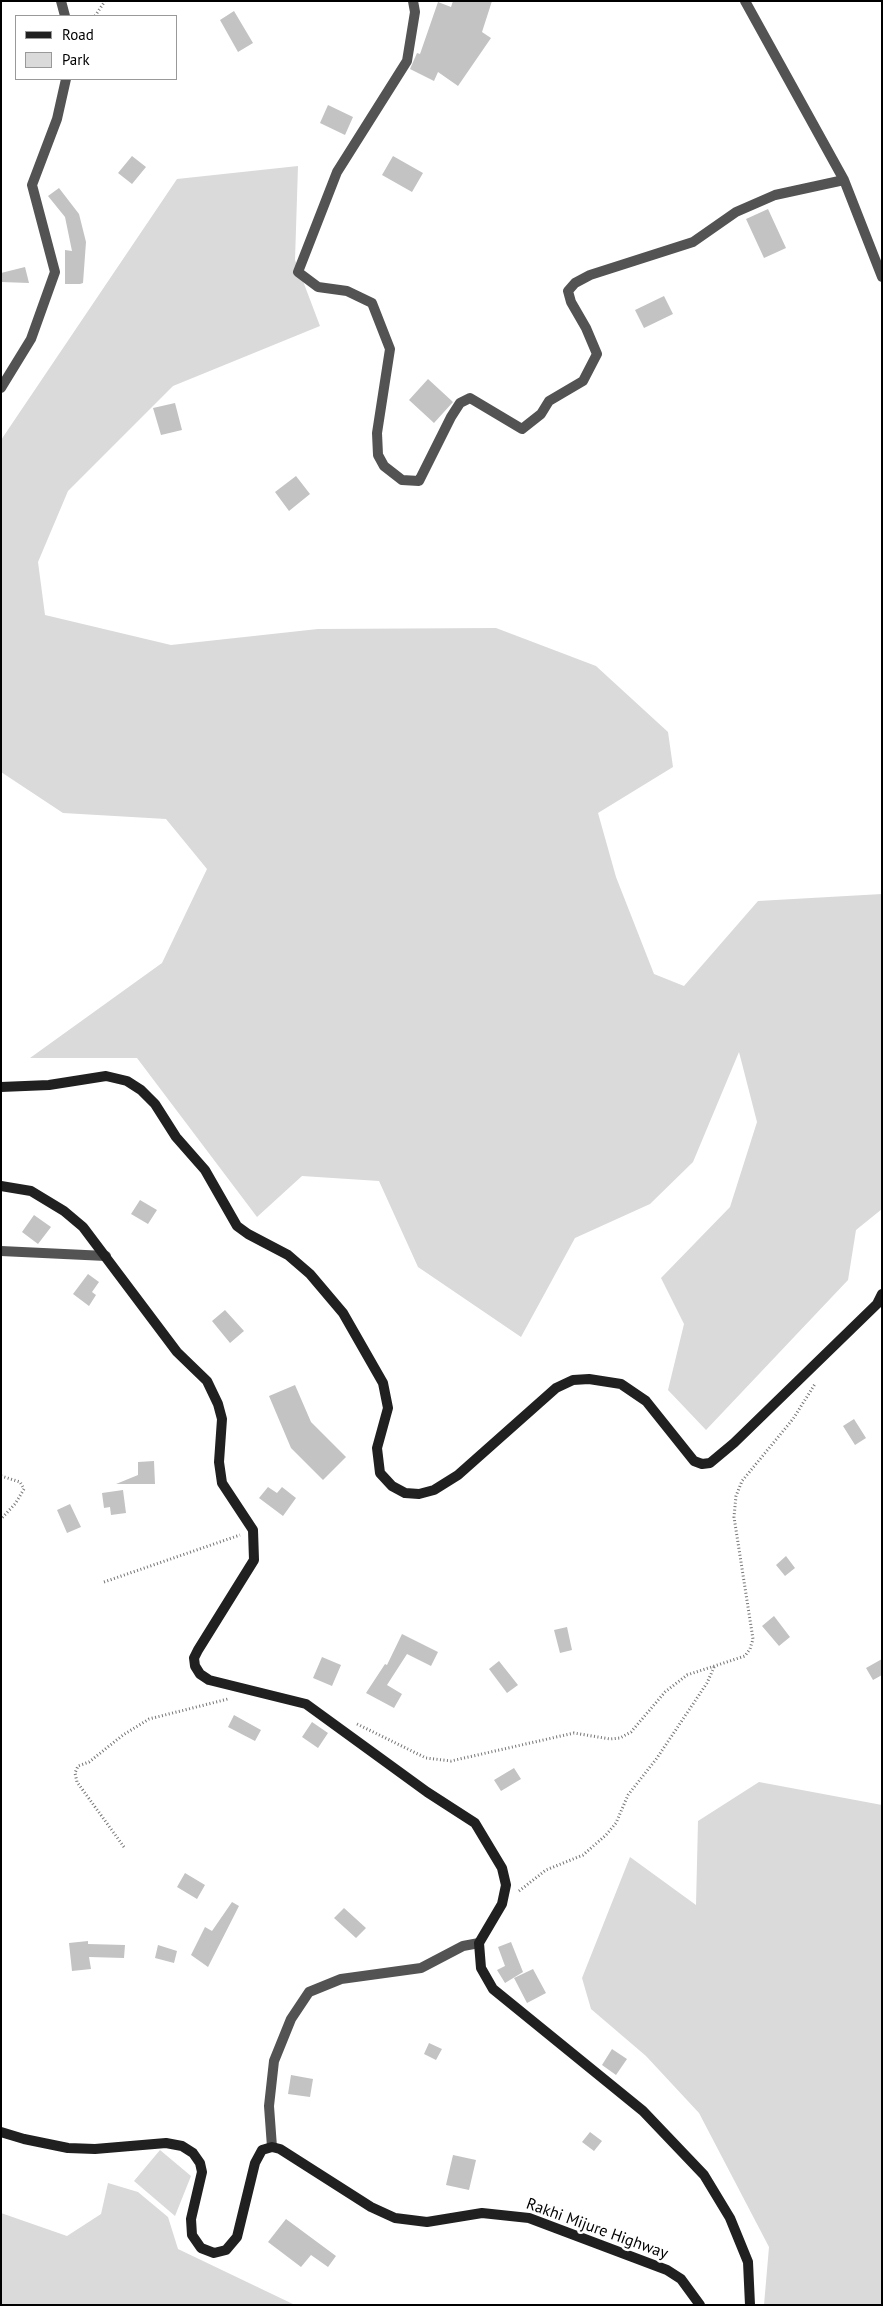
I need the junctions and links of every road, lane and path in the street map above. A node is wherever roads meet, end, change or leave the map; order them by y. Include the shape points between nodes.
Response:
1 (61, 1) edge
2 (105, 1) edge
3 (413, 1) edge
4 (745, 1) edge
5 (65, 15) edge
6 (96, 15) edge
7 (66, 80) edge
8 (844, 180) junction
9 (882, 277) edge
10 (1, 388) edge
11 (1, 1087) edge
12 (1, 1186) edge
13 (1, 1252) edge
14 (106, 1256) junction
15 (882, 1294) edge
16 (815, 1364) junction
17 (1, 1476) edge
18 (1, 1519) edge
19 (253, 1530) junction
20 (104, 1582) dead end
21 (715, 1665) junction
22 (231, 1687) junction
23 (349, 1720) dead end
24 (124, 1847) dead end
25 (502, 1904) junction
26 (479, 1944) junction
27 (1, 2132) edge
28 (272, 2147) junction
29 (700, 2305) edge
30 (750, 2305) edge

1 - 5 street
2 - 6 path
3 - 8 street via 415,12 407,61 337,172 298,272 318,287 347,290 372,303 390,350 377,433 378,455 384,466 402,480 419,481 460,403 470,398 522,429 541,414 549,401 583,381 597,354 571,302 568,291 575,283 590,275 693,242 736,212 774,195
4 - 8 street
7 - 10 street via 57,119 32,185 55,272 31,339
8 - 9 street
11 - 16 main road via 49,1085 106,1076 128,1082 148,1097 176,1137 205,1170 237,1226 288,1255 310,1274 343,1313 383,1383 388,1408 377,1448 380,1473 392,1486 405,1493 420,1494 434,1490 458,1475 556,1388 573,1380 589,1378 620,1384 646,1401 694,1461 710,1463
12 - 14 main road via 31,1191 64,1211 84,1227
13 - 14 street
14 - 19 main road via 177,1352 207,1381 222,1418 219,1462 222,1483
15 - 16 main road via 877,1304
16 - 21 path via 816,1383 809,1397 742,1481 736,1496 734,1517 753,1638 745,1656
17 - 18 path via 20,1482 24,1488
19 - 20 path
19 - 22 main road via 254,1560 194,1658 200,1674
21 - 23 path via 687,1676 672,1687 631,1732 620,1738 574,1733 450,1761 426,1758
21 - 25 path via 707,1683 657,1758 628,1795 606,1835 583,1855 546,1870
22 - 24 path via 233,1696 225,1701 149,1719 89,1762 78,1766 75,1773 77,1782
22 - 25 main road via 306,1704 475,1823 502,1868 506,1885
25 - 26 main road
26 - 28 street via 463,1946 421,1968 341,1979 309,1992 291,2019 274,2061 269,2106
26 - 30 main road via 480,1968 494,1989 643,2111 704,2175 730,2218 748,2262
27 - 28 main road via 68,2148 166,2143 182,2146 193,2153 202,2172 190,2220 192,2234 201,2248 214,2253 226,2250 238,2237 254,2164 262,2150
28 - 29 main road, Rakhi Mijure Highway via 371,2208 395,2218 427,2222 482,2214 529,2218 667,2270 681,2279

